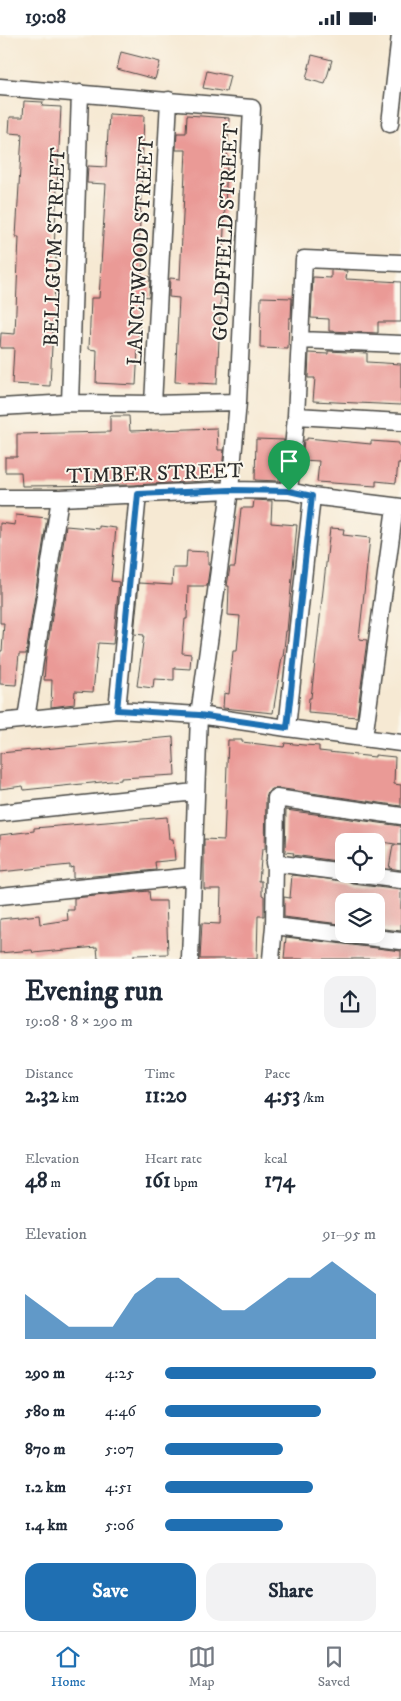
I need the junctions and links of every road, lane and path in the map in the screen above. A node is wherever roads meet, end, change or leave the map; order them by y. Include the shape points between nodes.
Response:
1 (400, 35) edge
2 (0, 87) edge
3 (80, 93) junction
4 (169, 100) junction
5 (390, 124) dead end
6 (401, 263) edge
7 (300, 340) junction
8 (401, 344) edge
9 (238, 402) junction
10 (70, 403) junction
11 (153, 405) junction
12 (0, 407) edge
13 (296, 416) junction
14 (401, 422) edge
15 (230, 490) junction
16 (289, 491) junction
17 (138, 494) junction
18 (312, 496) junction
19 (0, 498) edge
20 (60, 498) junction
21 (398, 507) edge
22 (117, 710) junction
23 (199, 715) junction
24 (26, 719) junction
25 (0, 722) edge
26 (287, 728) junction
27 (364, 737) junction
28 (401, 743) edge
29 (195, 792) junction
30 (0, 813) edge
31 (401, 816) edge
32 (274, 863) junction
33 (335, 871) edge
34 (193, 876) junction
35 (385, 878) edge
36 (401, 880) edge
37 (0, 896) edge
38 (274, 926) junction
39 (401, 941) edge
40 (190, 959) edge
41 (271, 959) edge

1 - 5 street
2 - 3 street, GOLDFIELD STREET
3 - 4 street, GOLDFIELD STREET
3 - 10 street, BELLGUM STREET
4 - 9 street, GOLDFIELD STREET via 252,108
4 - 11 street, LANCEWOOD STREET
6 - 7 street via 304,259
7 - 8 street
7 - 13 street
9 - 11 street
9 - 15 street, GOLDFIELD STREET
10 - 11 street
10 - 12 street
13 - 14 street
13 - 16 street
15 - 16 street, TIMBER STREET
15 - 17 street, TIMBER STREET
15 - 23 street, GOLDFIELD STREET
16 - 18 street, TIMBER STREET
17 - 20 street, TIMBER STREET
17 - 22 street
18 - 21 street, TIMBER STREET
18 - 26 street
19 - 20 street, TIMBER STREET
20 - 24 street
21 - 27 street
22 - 23 street
22 - 24 street
23 - 26 street
23 - 29 street, GOLDFIELD STREET
24 - 25 street
26 - 27 street
27 - 28 street
29 - 30 street
29 - 34 street, GOLDFIELD STREET
31 - 32 street via 276,798
32 - 33 street
32 - 38 street
34 - 37 street
34 - 40 street, GOLDFIELD STREET
35 - 36 street
38 - 39 street
38 - 41 street

